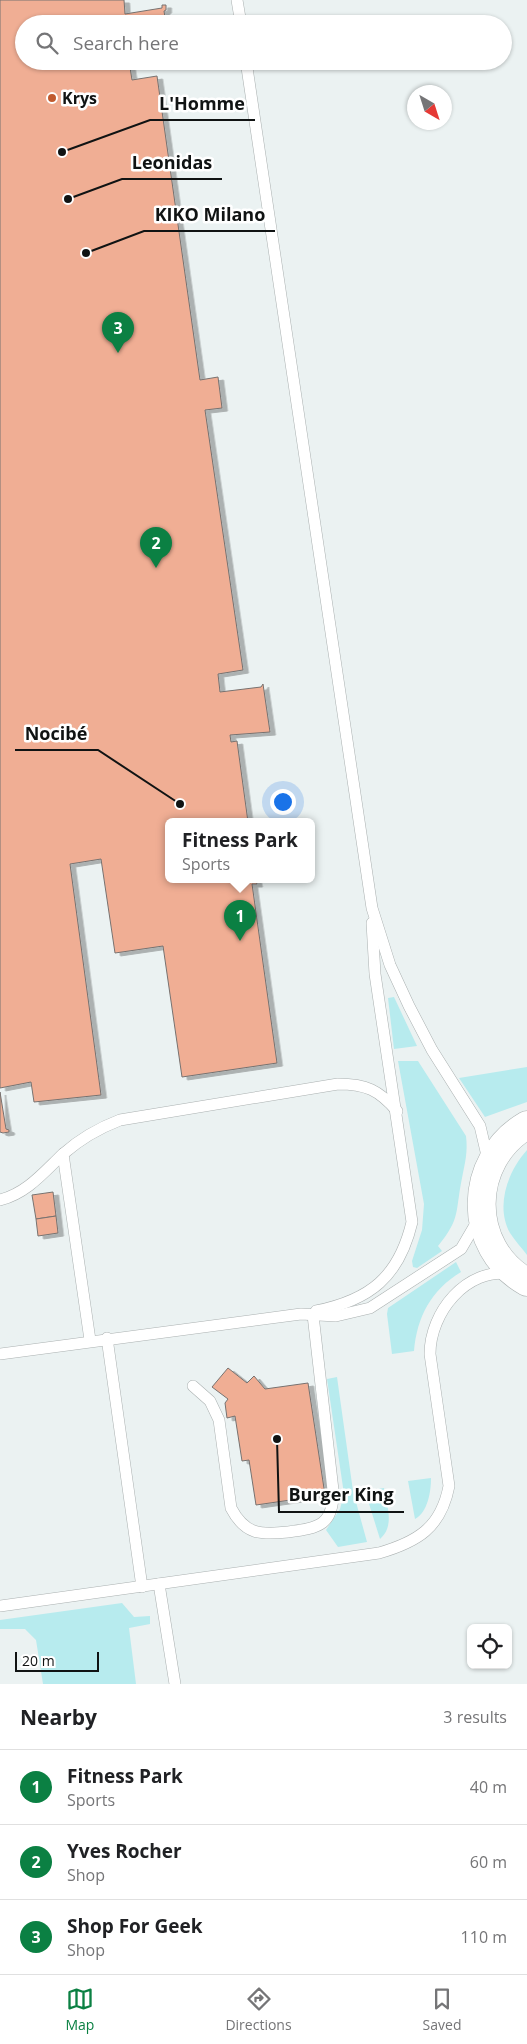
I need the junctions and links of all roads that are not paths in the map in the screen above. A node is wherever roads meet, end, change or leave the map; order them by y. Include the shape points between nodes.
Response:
1 (237, 0) edge
2 (240, 15) edge
3 (247, 70) edge
4 (372, 908) junction
5 (398, 1111) junction
6 (527, 1126) edge
7 (64, 1154) junction
8 (488, 1167) junction
9 (0, 1200) edge
10 (481, 1214) junction
11 (522, 1279) edge
12 (301, 1314) junction
13 (314, 1315) junction
14 (107, 1338) junction
15 (90, 1340) junction
16 (0, 1354) edge
17 (193, 1386) dead end
18 (159, 1584) junction
19 (142, 1586) junction
20 (0, 1606) edge
21 (175, 1684) edge

1 - 2 lane
3 - 4 lane
4 - 5 lane via 375,974
4 - 8 lane via 390,966 408,1006 480,1126
5 - 7 lane via 382,1094 370,1088 324,1085 120,1120 102,1126
5 - 12 lane via 412,1222 404,1251 386,1278 363,1296 335,1307
6 - 8 street via 506,1142
7 - 9 lane via 26,1189
7 - 15 lane
8 - 10 street via 481,1190
10 - 11 street via 494,1252
10 - 13 lane via 461,1249 382,1301 348,1315
11 - 18 lane via 494,1274 466,1286 445,1305 432,1332 430,1354 449,1486 442,1508 422,1535 405,1546 379,1553
12 - 13 lane
12 - 14 lane
13 - 17 lane via 333,1490 331,1512 320,1525 312,1529 265,1535 255,1533 236,1519 231,1508 220,1420 210,1401
14 - 15 lane
14 - 19 lane
15 - 16 lane
18 - 19 lane
18 - 21 lane
19 - 20 lane

